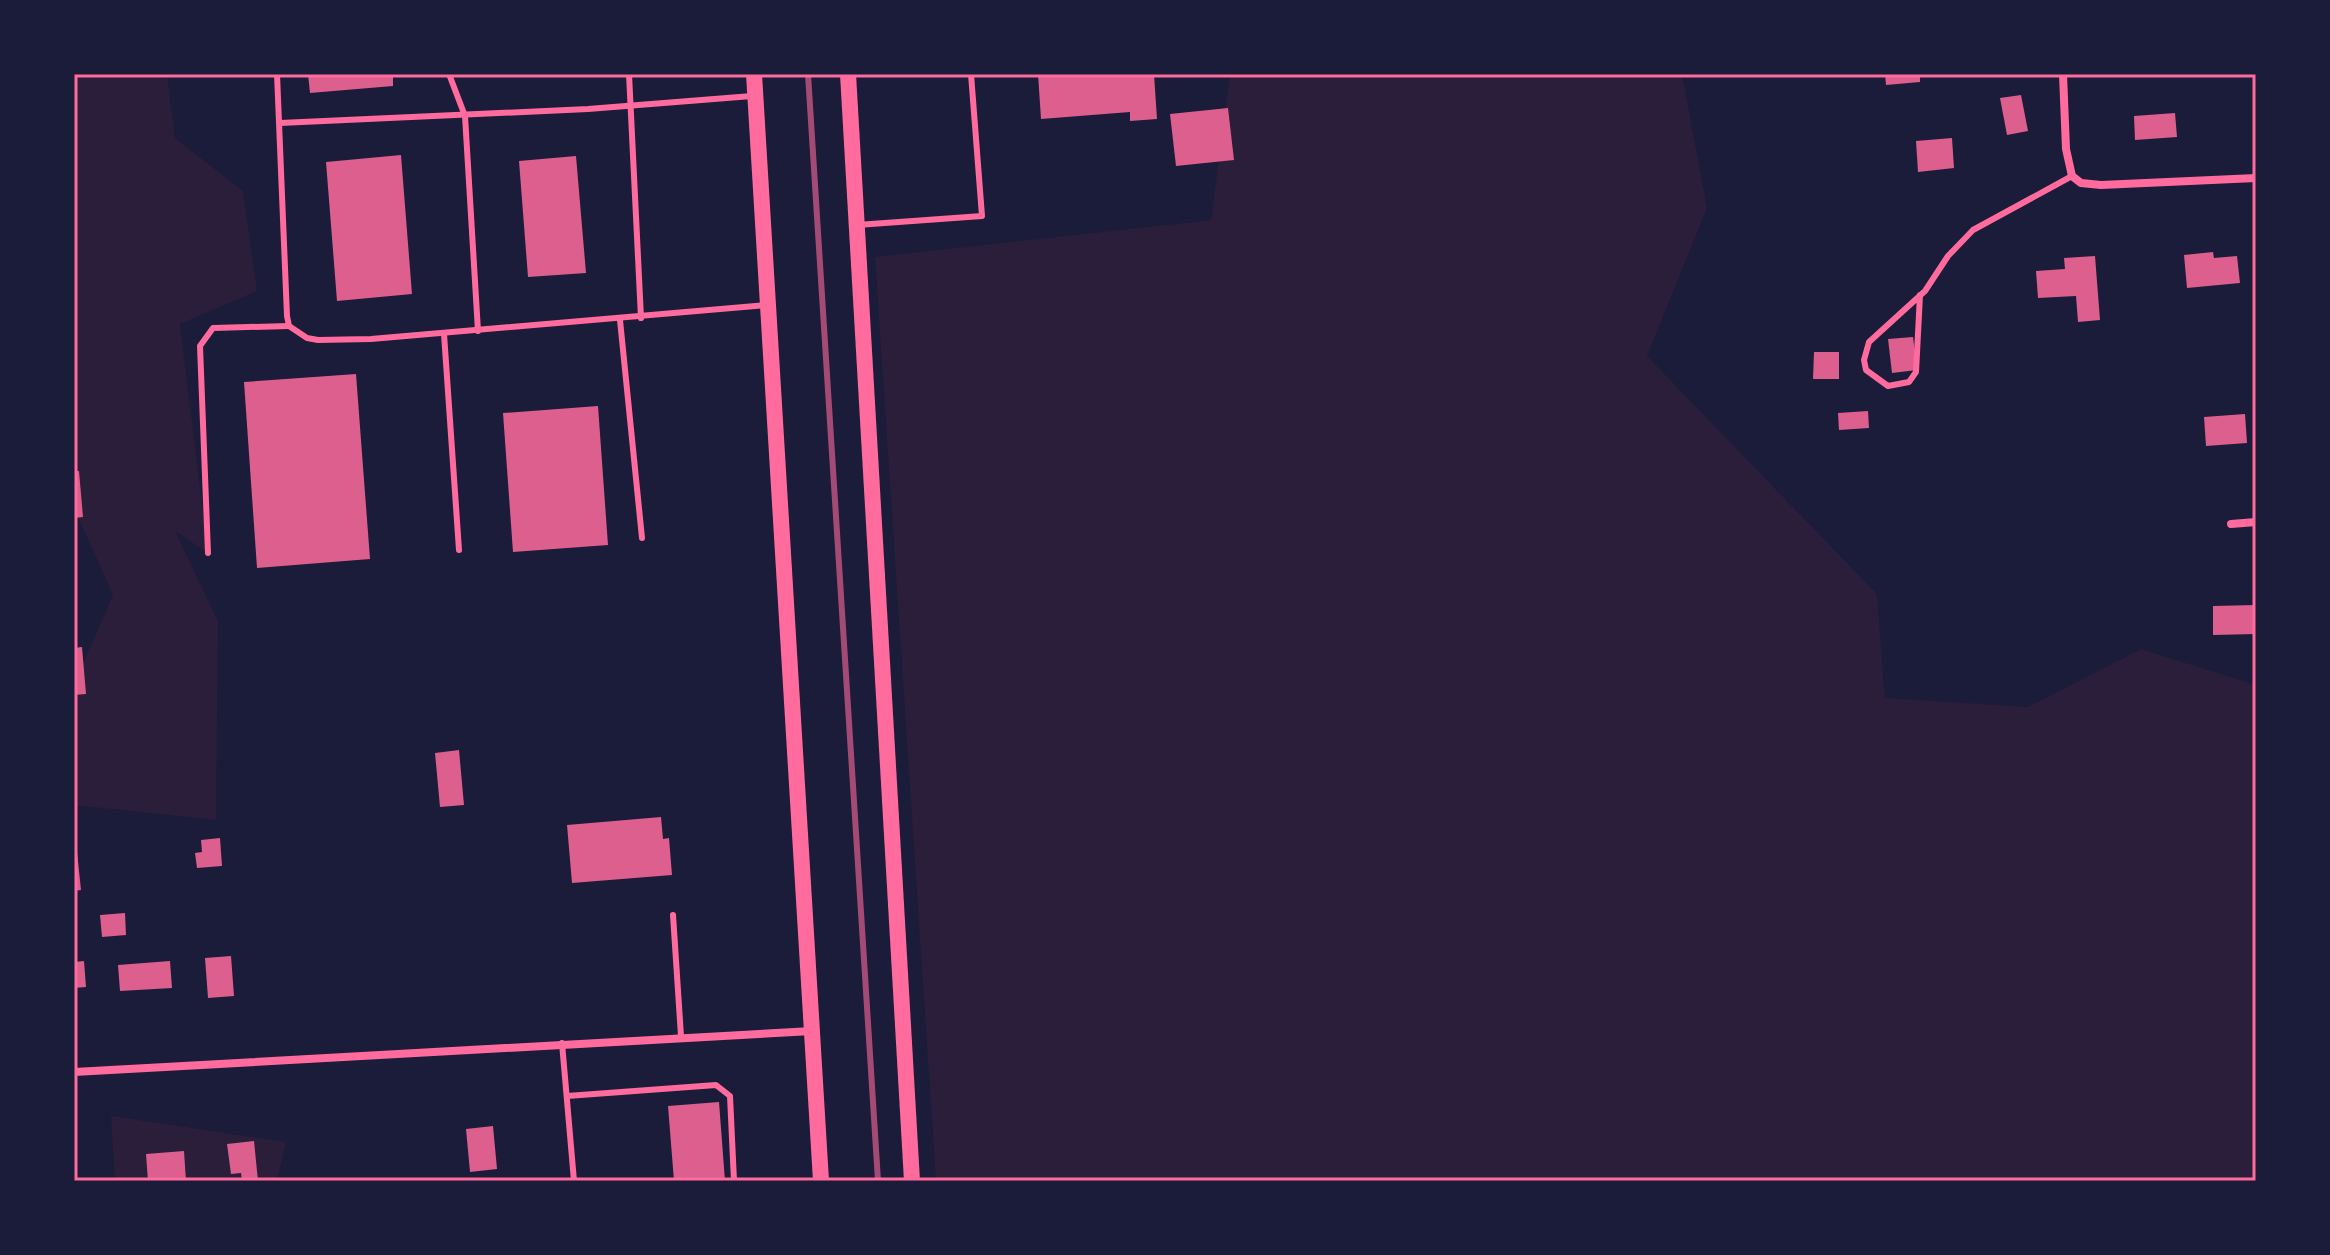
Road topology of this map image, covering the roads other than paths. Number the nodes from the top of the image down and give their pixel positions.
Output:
1 (277, 74) edge
2 (449, 74) edge
3 (629, 74) edge
4 (754, 74) edge
5 (848, 74) edge
6 (971, 74) edge
7 (2063, 74) edge
8 (755, 96) junction
9 (631, 106) junction
10 (465, 116) junction
11 (280, 123) junction
12 (2072, 176) junction
13 (2256, 178) edge
14 (857, 225) junction
15 (1920, 295) junction
16 (768, 305) junction
17 (641, 318) junction
18 (620, 320) junction
19 (289, 326) junction
20 (478, 331) junction
21 (444, 334) junction
22 (2256, 522) edge
23 (2231, 524) dead end
24 (642, 538) dead end
25 (459, 550) dead end
26 (208, 553) dead end
27 (673, 915) dead end
28 (812, 1031) junction
29 (681, 1036) junction
30 (562, 1043) junction
31 (74, 1072) edge
32 (567, 1096) junction
33 (574, 1181) edge
34 (734, 1181) edge
35 (821, 1181) edge
36 (912, 1181) edge

1 - 11 lane
2 - 10 lane
3 - 9 lane
4 - 8 main road
5 - 14 main road
6 - 14 lane
7 - 12 street
8 - 9 lane
8 - 16 main road
9 - 10 lane
9 - 17 lane
10 - 11 lane
10 - 20 lane
11 - 19 lane
12 - 13 street
12 - 15 lane
14 - 36 main road
15 - 15 lane
16 - 17 lane
16 - 28 main road
17 - 18 lane
18 - 20 lane
18 - 24 lane
19 - 21 lane
19 - 26 lane
20 - 21 lane
21 - 25 lane
22 - 23 street
27 - 29 lane
28 - 29 street
28 - 35 main road
29 - 30 street
30 - 31 street
30 - 32 lane
32 - 33 lane
32 - 34 lane

